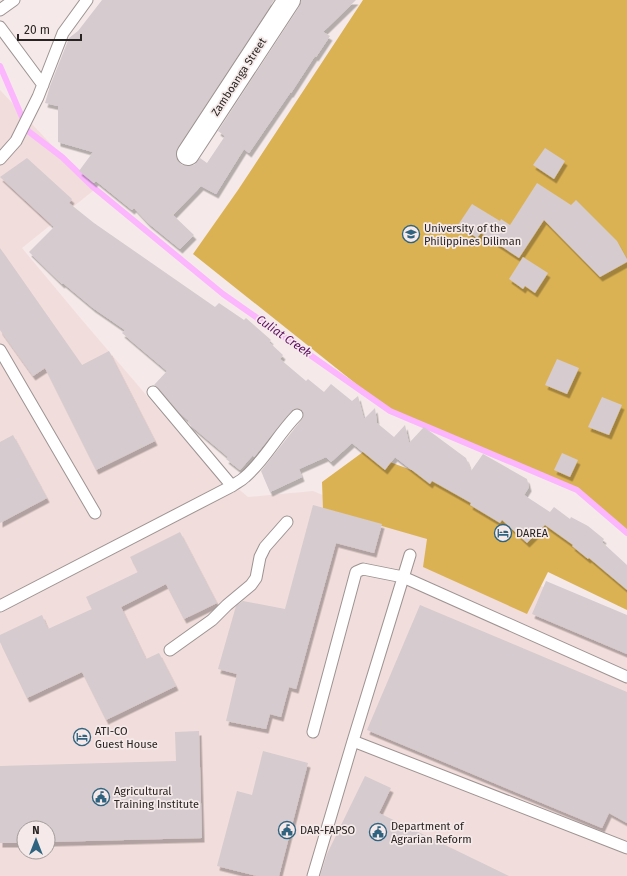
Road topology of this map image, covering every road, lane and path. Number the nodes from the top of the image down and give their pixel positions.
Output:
1 (14, 0) edge
2 (87, 0) edge
3 (289, 0) edge
4 (0, 10) edge
5 (0, 27) edge
6 (43, 86) junction
7 (188, 154) dead end
8 (0, 159) edge
9 (0, 350) edge
10 (153, 392) dead end
11 (296, 415) dead end
12 (232, 486) junction
13 (95, 513) dead end
14 (287, 522) dead end
15 (410, 555) dead end
16 (403, 577) junction
17 (0, 606) edge
18 (170, 650) dead end
19 (627, 677) edge
20 (313, 732) dead end
21 (353, 741) junction
22 (627, 848) edge
23 (313, 876) edge

1 - 4 lane
2 - 6 lane
3 - 7 street, Zamboanga Street
5 - 6 lane
6 - 8 lane
9 - 13 lane
10 - 12 lane
11 - 12 lane
12 - 17 lane
14 - 18 lane
15 - 16 lane
16 - 19 lane
16 - 20 lane
16 - 21 lane
21 - 22 lane
21 - 23 lane

